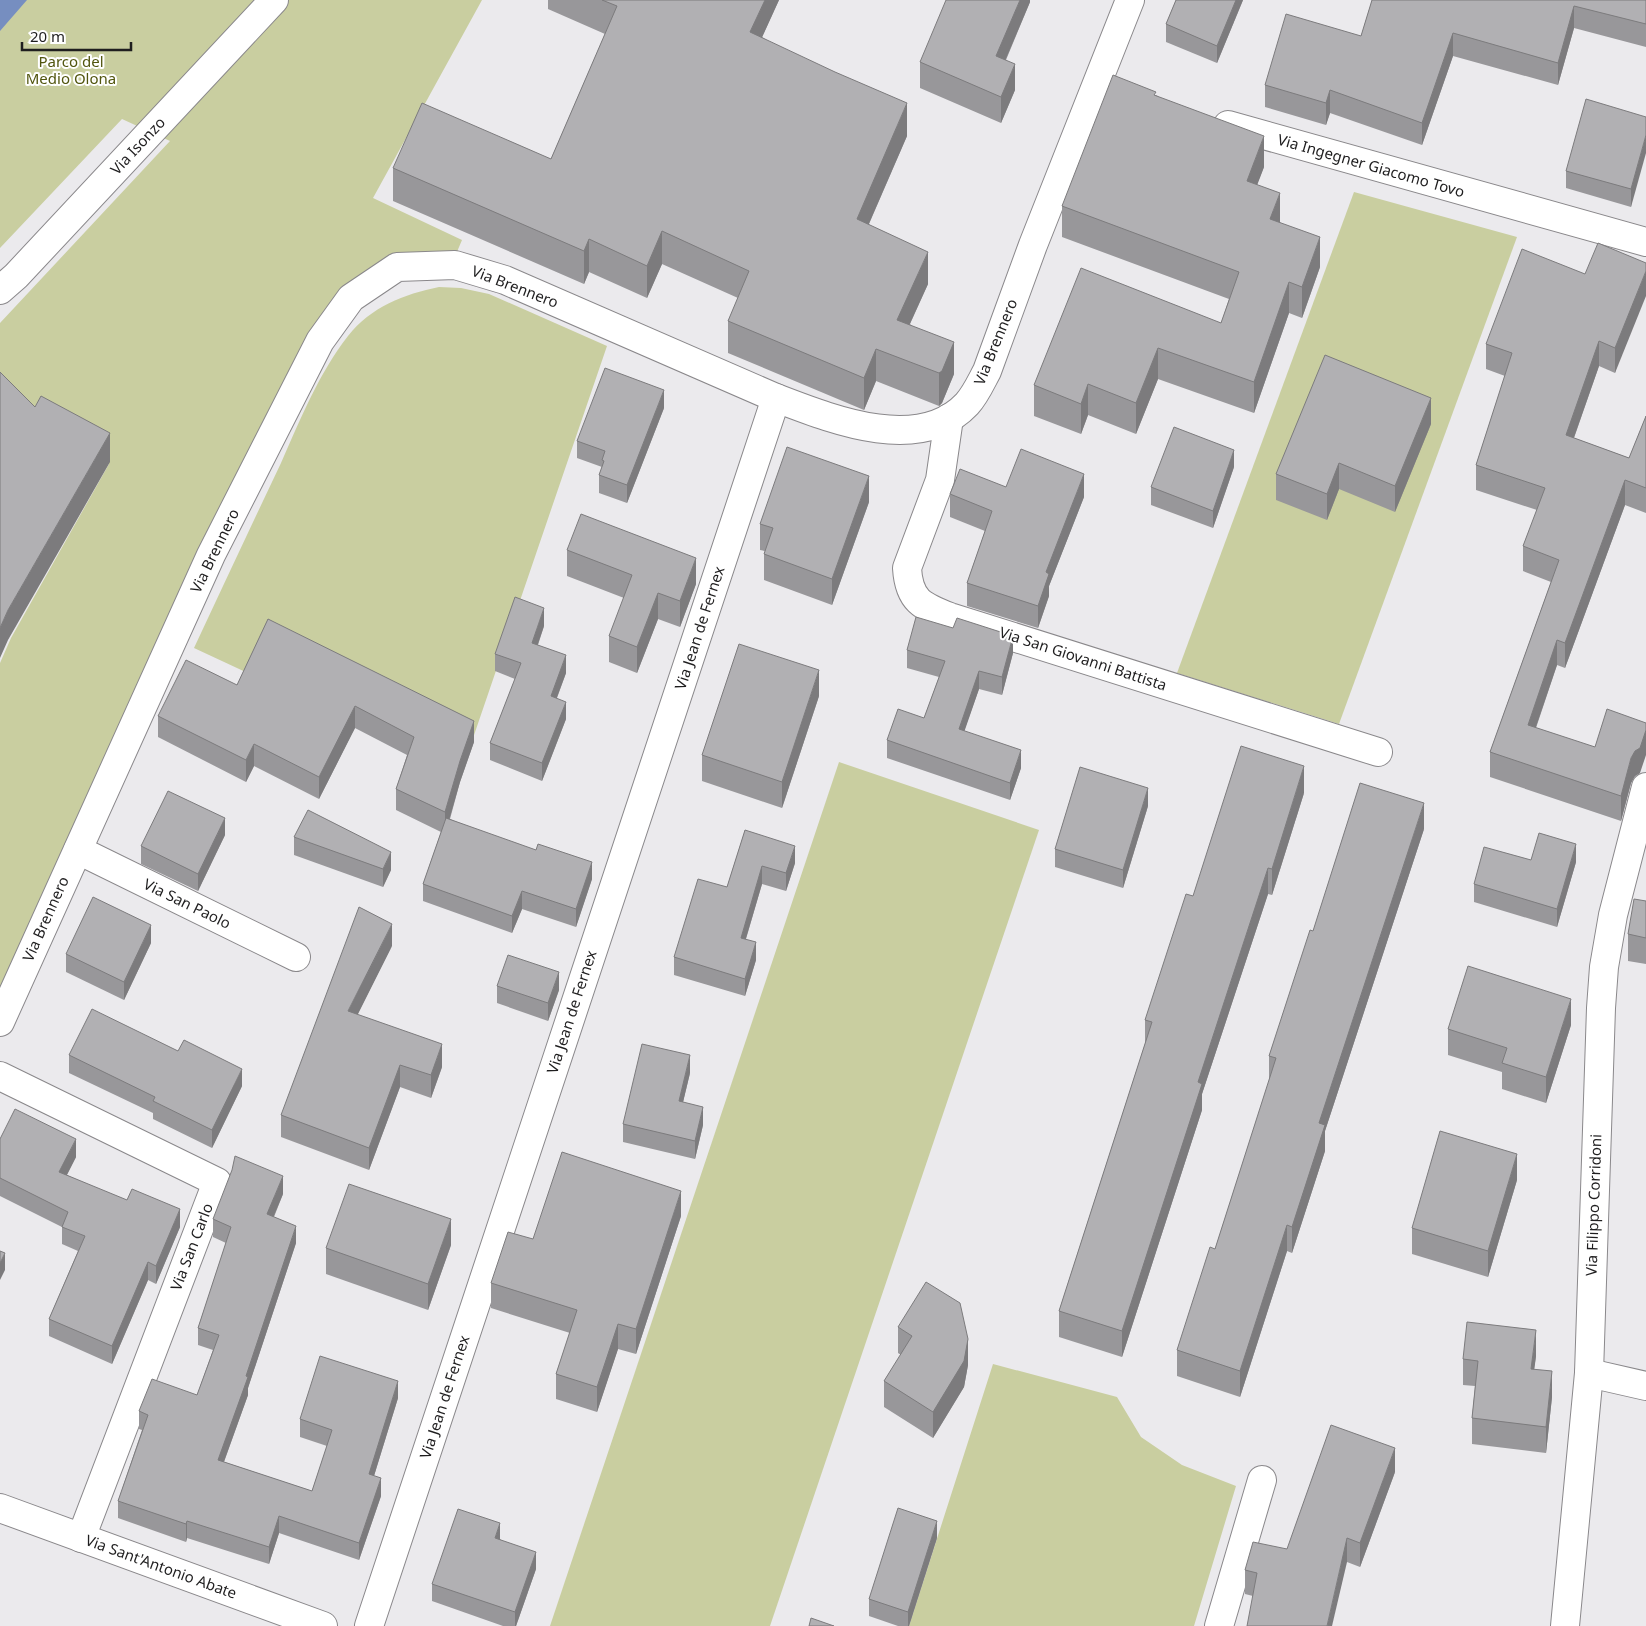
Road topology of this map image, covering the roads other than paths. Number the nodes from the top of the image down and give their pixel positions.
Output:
1 (274, 0) edge
2 (1130, 0) edge
3 (1206, 118) edge
4 (1646, 242) edge
5 (0, 290) edge
6 (776, 398) junction
7 (949, 418) junction
8 (1378, 752) dead end
9 (1646, 787) edge
10 (78, 850) junction
11 (296, 957) dead end
12 (0, 1022) edge
13 (0, 1076) edge
14 (1589, 1373) junction
15 (1646, 1386) edge
16 (1262, 1480) dead end
17 (0, 1508) edge
18 (81, 1538) junction
19 (323, 1626) edge
20 (369, 1626) edge
21 (1219, 1626) edge
22 (1565, 1626) edge

1 - 5 street, Via Isonzo
2 - 7 street, Via Brennero
3 - 4 street, Via Ingegner Giacomo Tovo
6 - 7 street, Via Brennero
6 - 10 street, Via Brennero
6 - 20 street, Via Jean de Fernex
7 - 8 street, Via San Giovanni Battista
9 - 14 street, Via Filippo Corridoni
10 - 11 street, Via San Paolo
10 - 12 street, Via Brennero
13 - 18 street, Via San Carlo
14 - 15 street
14 - 22 street, Via Filippo Corridoni
16 - 21 street
17 - 18 street, Via Sant'Antonio Abate
18 - 19 street, Via Sant'Antonio Abate

